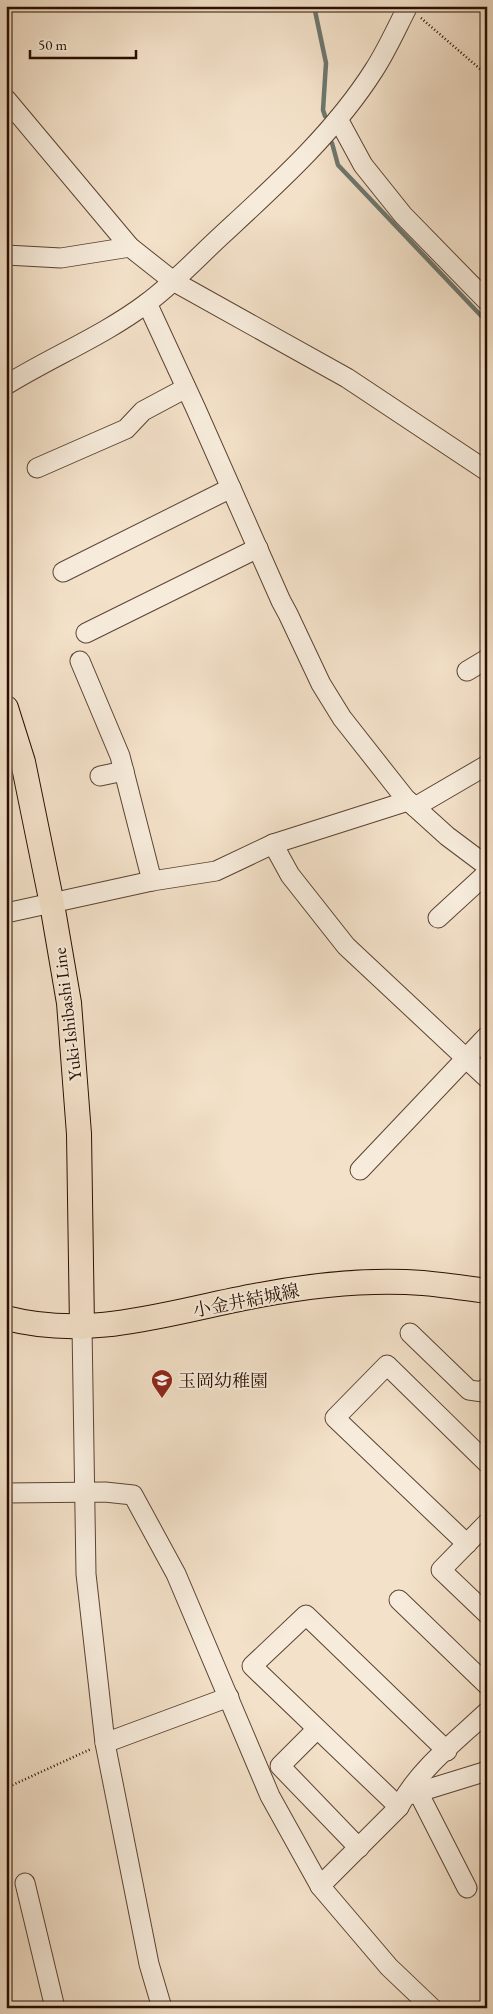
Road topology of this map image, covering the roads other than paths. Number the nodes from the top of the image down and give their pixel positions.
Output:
1 (414, 12) edge
2 (6, 99) edge
3 (338, 120) junction
4 (130, 247) junction
5 (6, 254) edge
6 (173, 282) junction
7 (487, 301) edge
8 (147, 303) junction
9 (6, 384) edge
10 (186, 388) junction
11 (37, 468) dead end
12 (487, 471) edge
13 (231, 488) junction
14 (258, 548) junction
15 (63, 572) dead end
16 (86, 633) dead end
17 (487, 659) edge
18 (80, 661) dead end
19 (468, 671) dead end
20 (6, 708) edge
21 (487, 765) edge
22 (124, 771) junction
23 (100, 776) dead end
24 (411, 804) junction
25 (272, 844) junction
26 (487, 866) edge
27 (487, 873) edge
28 (152, 881) junction
29 (52, 904) junction
30 (6, 913) edge
31 (438, 918) dead end
32 (487, 1036) edge
33 (465, 1058) junction
34 (487, 1078) edge
35 (360, 1170) dead end
36 (487, 1291) edge
37 (6, 1318) edge
38 (82, 1326) junction
39 (410, 1333) dead end
40 (487, 1387) edge
41 (484, 1454) edge
42 (85, 1492) junction
43 (6, 1493) edge
44 (485, 1528) edge
45 (467, 1544) junction
46 (399, 1600) dead end
47 (487, 1614) edge
48 (487, 1685) edge
49 (229, 1697) junction
50 (487, 1712) edge
51 (317, 1729) junction
52 (105, 1743) junction
53 (447, 1750) junction
54 (487, 1771) edge
55 (407, 1799) junction
56 (359, 1848) junction
57 (25, 1883) dead end
58 (320, 1886) junction
59 (467, 1888) dead end
60 (55, 2008) edge
61 (162, 2008) edge
62 (432, 2008) edge

1 - 3 street
2 - 4 street
3 - 6 street
3 - 7 street
4 - 5 street
4 - 6 street
6 - 8 street
6 - 12 street
8 - 9 street
8 - 10 street
10 - 11 street
10 - 13 street
13 - 14 street
13 - 15 street
14 - 16 street
14 - 24 street
17 - 19 street
18 - 22 street
20 - 29 main road, Yuki-Ishibashi Line
21 - 24 street
22 - 23 street
22 - 28 street
24 - 25 street
24 - 26 street
25 - 28 street
25 - 33 street
27 - 31 street
28 - 29 street
29 - 30 street
29 - 38 main road, Yuki-Ishibashi Line
32 - 33 street
33 - 34 street
33 - 35 street
36 - 38 main road, 小金井結城線
37 - 38 main road, 小金井結城線
38 - 42 street
39 - 40 street
41 - 45 street
42 - 43 street
42 - 49 street
42 - 52 street
44 - 45 street
45 - 47 street
46 - 48 street
49 - 52 street
49 - 58 street
50 - 53 street
51 - 53 street
51 - 55 street
51 - 56 street
52 - 61 street
53 - 55 street
54 - 55 street
55 - 56 street
55 - 59 street
56 - 58 street
57 - 60 street
58 - 62 street

